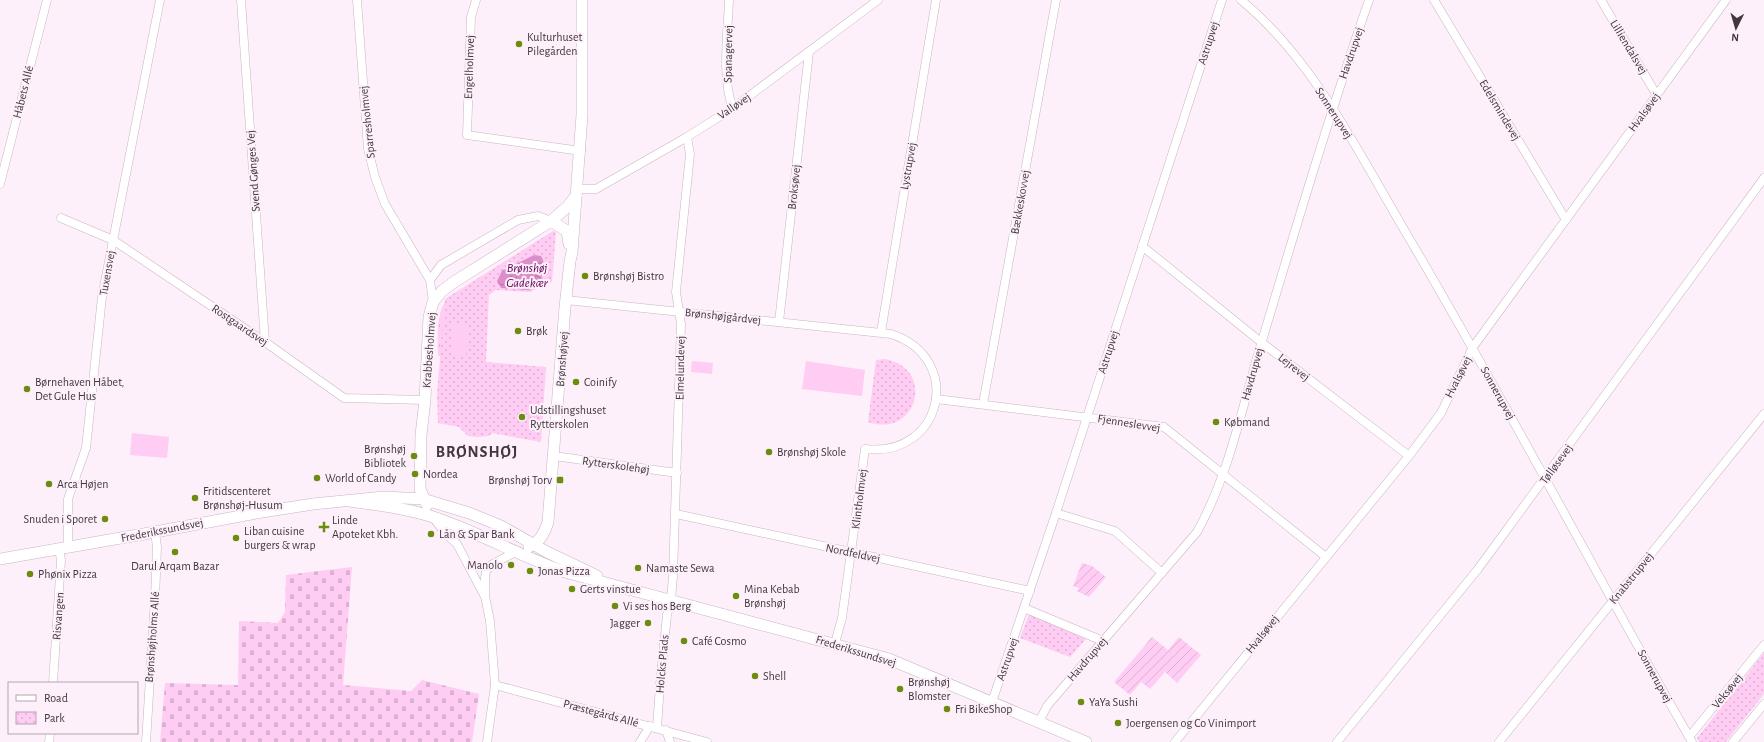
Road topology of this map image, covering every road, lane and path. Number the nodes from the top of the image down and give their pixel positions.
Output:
1 (46, 0) edge
2 (160, 0) edge
3 (241, 0) edge
4 (358, 0) edge
5 (476, 0) edge
6 (582, 0) edge
7 (729, 0) edge
8 (878, 0) edge
9 (936, 0) edge
10 (1056, 0) edge
11 (1222, 0) edge
12 (1241, 0) edge
13 (1369, 0) edge
14 (1434, 0) edge
15 (1601, 0) edge
16 (1726, 0) edge
17 (809, 52) junction
18 (1656, 94) junction
19 (733, 108) junction
20 (1332, 108) junction
21 (687, 137) junction
22 (581, 151) junction
23 (1764, 178) edge
24 (0, 184) edge
25 (576, 192) junction
26 (62, 218) dead end
27 (551, 220) junction
28 (1566, 220) junction
29 (112, 240) junction
30 (1142, 246) junction
31 (570, 261) junction
32 (430, 280) junction
33 (566, 300) junction
34 (433, 302) junction
35 (679, 311) junction
36 (779, 322) junction
37 (881, 332) junction
38 (265, 342) junction
39 (1261, 342) junction
40 (1473, 348) junction
41 (936, 399) junction
42 (425, 400) junction
43 (983, 404) junction
44 (1764, 414) edge
45 (1088, 417) junction
46 (865, 449) joint
47 (554, 456) junction
48 (1409, 456) junction
49 (677, 473) junction
50 (1224, 476) junction
51 (1546, 478) junction
52 (423, 499) junction
53 (349, 501) junction
54 (1056, 513) junction
55 (676, 514) junction
56 (432, 516) junction
57 (155, 532) junction
58 (534, 544) junction
59 (63, 548) junction
60 (517, 551) junction
61 (852, 553) junction
62 (1326, 557) junction
63 (0, 558) edge
64 (1162, 573) junction
65 (618, 585) junction
66 (1030, 591) junction
67 (484, 596) junction
68 (671, 600) junction
69 (1613, 601) junction
70 (1024, 608) junction
71 (1103, 641) junction
72 (835, 644) junction
73 (1764, 646) edge
74 (53, 682) edge
75 (495, 685) junction
76 (992, 702) junction
77 (1764, 704) edge
78 (1039, 722) junction
79 (654, 727) junction
80 (666, 730) junction
81 (1691, 739) edge
82 (146, 742) edge
83 (487, 742) edge
84 (640, 742) edge
85 (670, 742) edge
86 (707, 742) edge
87 (1086, 742) edge
88 (1175, 742) edge
89 (1337, 742) edge
90 (1498, 742) edge
91 (1733, 742) edge

1 - 24 street, Håbets Allé
2 - 29 street, Tuxensvej
3 - 38 street, Svend Gønges Vej
4 - 32 street, Sparresholmvej
5 - 22 street, Engelholmvej
6 - 22 main road, Brønshøjvej
7 - 19 street, Spanagervej
8 - 17 street, Valløvej
9 - 37 street, Lystrupvej
10 - 43 street, Bækkeskovvej
11 - 30 street, Astrupvej
12 - 20 street, Sonnerupvej
13 - 20 street, Havdrupvej
14 - 28 street, Edelsmindevej
15 - 18 street, Lilliendalsvej
16 - 18 street, Hvalsøvej
17 - 19 street, Valløvej
17 - 36 street, Broksøvej
18 - 28 street, Hvalsøvej
19 - 21 street, Valløvej
20 - 39 street, Havdrupvej
20 - 40 street, Sonnerupvej
21 - 25 street, Valløvej
21 - 35 street, Elmelundevej
22 - 25 main road, Brønshøjvej
23 - 51 street, Tølløsevej
25 - 27 main road, Krabbesholmvej
25 - 31 main road, Brønshøjvej
26 - 29 street, Rostgaardsvej
27 - 31 main road
27 - 32 street
27 - 34 main road, Krabbesholmvej
28 - 40 street, Hvalsøvej
29 - 38 street, Rostgaardsvej
29 - 59 street, Tuxensvej
30 - 39 street, Lejrevej
30 - 45 street, Astrupvej
31 - 33 main road, Brønshøjvej
32 - 34 street, Sparresholmvej
33 - 35 street, Brønshøjgårdvej
33 - 47 main road, Brønshøjvej
34 - 42 main road, Krabbesholmvej
35 - 36 street, Brønshøjgårdvej
35 - 49 street, Elmelundevej
36 - 37 street, Brønshøjgårdvej
37 - 41 street, Brønshøjgårdvej
38 - 42 street, Rostgaardsvej
39 - 48 street, Lejrevej
39 - 50 street, Havdrupvej
40 - 48 street, Hvalsøvej
40 - 51 street, Sonnerupvej
41 - 43 street, Fjenneslevvej
41 - 46 street, Brønshøjgårdvej
42 - 52 main road, Krabbesholmvej
43 - 45 street, Fjenneslevvej
44 - 69 street, Knabstrupvej
45 - 50 street, Fjenneslevvej
45 - 54 street, Astrupvej
46 - 61 street, Klintholmvej
47 - 49 street, Rytterskolehøj
47 - 58 main road, Brønshøjvej
48 - 62 street, Hvalsøvej
49 - 55 street, Elmelundevej
50 - 62 street, Fjenneslevvej
50 - 64 street, Havdrupvej
51 - 69 street, Sonnerupvej
51 - 89 street, Tølløsevej
52 - 53 main road, Frederikssundsvej
52 - 56 main road, Krabbesholmvej
52 - 58 main road, Frederikssundsvej
53 - 56 main road, Frederikssundsvej
53 - 57 main road, Frederikssundsvej
54 - 64 street
54 - 66 street, Astrupvej
55 - 61 street, Nordfeldvej
55 - 68 street, Elmelundevej
56 - 60 main road, Frederikssundsvej
56 - 67 street
57 - 59 main road, Frederikssundsvej
57 - 82 street, Brønshøjholms Allé
58 - 60 main road
58 - 65 main road, Frederikssundsvej
59 - 63 main road, Frederikssundsvej
59 - 74 street, Risvangen
60 - 65 main road, Frederikssundsvej
60 - 67 street
61 - 66 street, Nordfeldvej
61 - 72 street, Klintholmvej
62 - 88 street, Hvalsøvej
64 - 71 street, Havdrupvej
65 - 68 main road, Frederikssundsvej
66 - 70 street, Astrupvej
67 - 75 street
68 - 72 main road, Frederikssundsvej
68 - 79 street, Holcks Plads
69 - 81 street, Sonnerupvej
69 - 90 street, Knabstrupvej
70 - 71 street
70 - 76 street, Astrupvej
71 - 78 street, Havdrupvej
72 - 76 main road, Frederikssundsvej
73 - 81 street, Veksøvej
75 - 79 street, Præstegårds Allé
75 - 83 street
76 - 78 main road, Frederikssundsvej
77 - 91 street
78 - 87 main road, Frederikssundsvej
79 - 80 street, Præstegårds Allé
79 - 84 street, Holcks Plads
80 - 85 street
80 - 86 street, Præstegårds Allé

